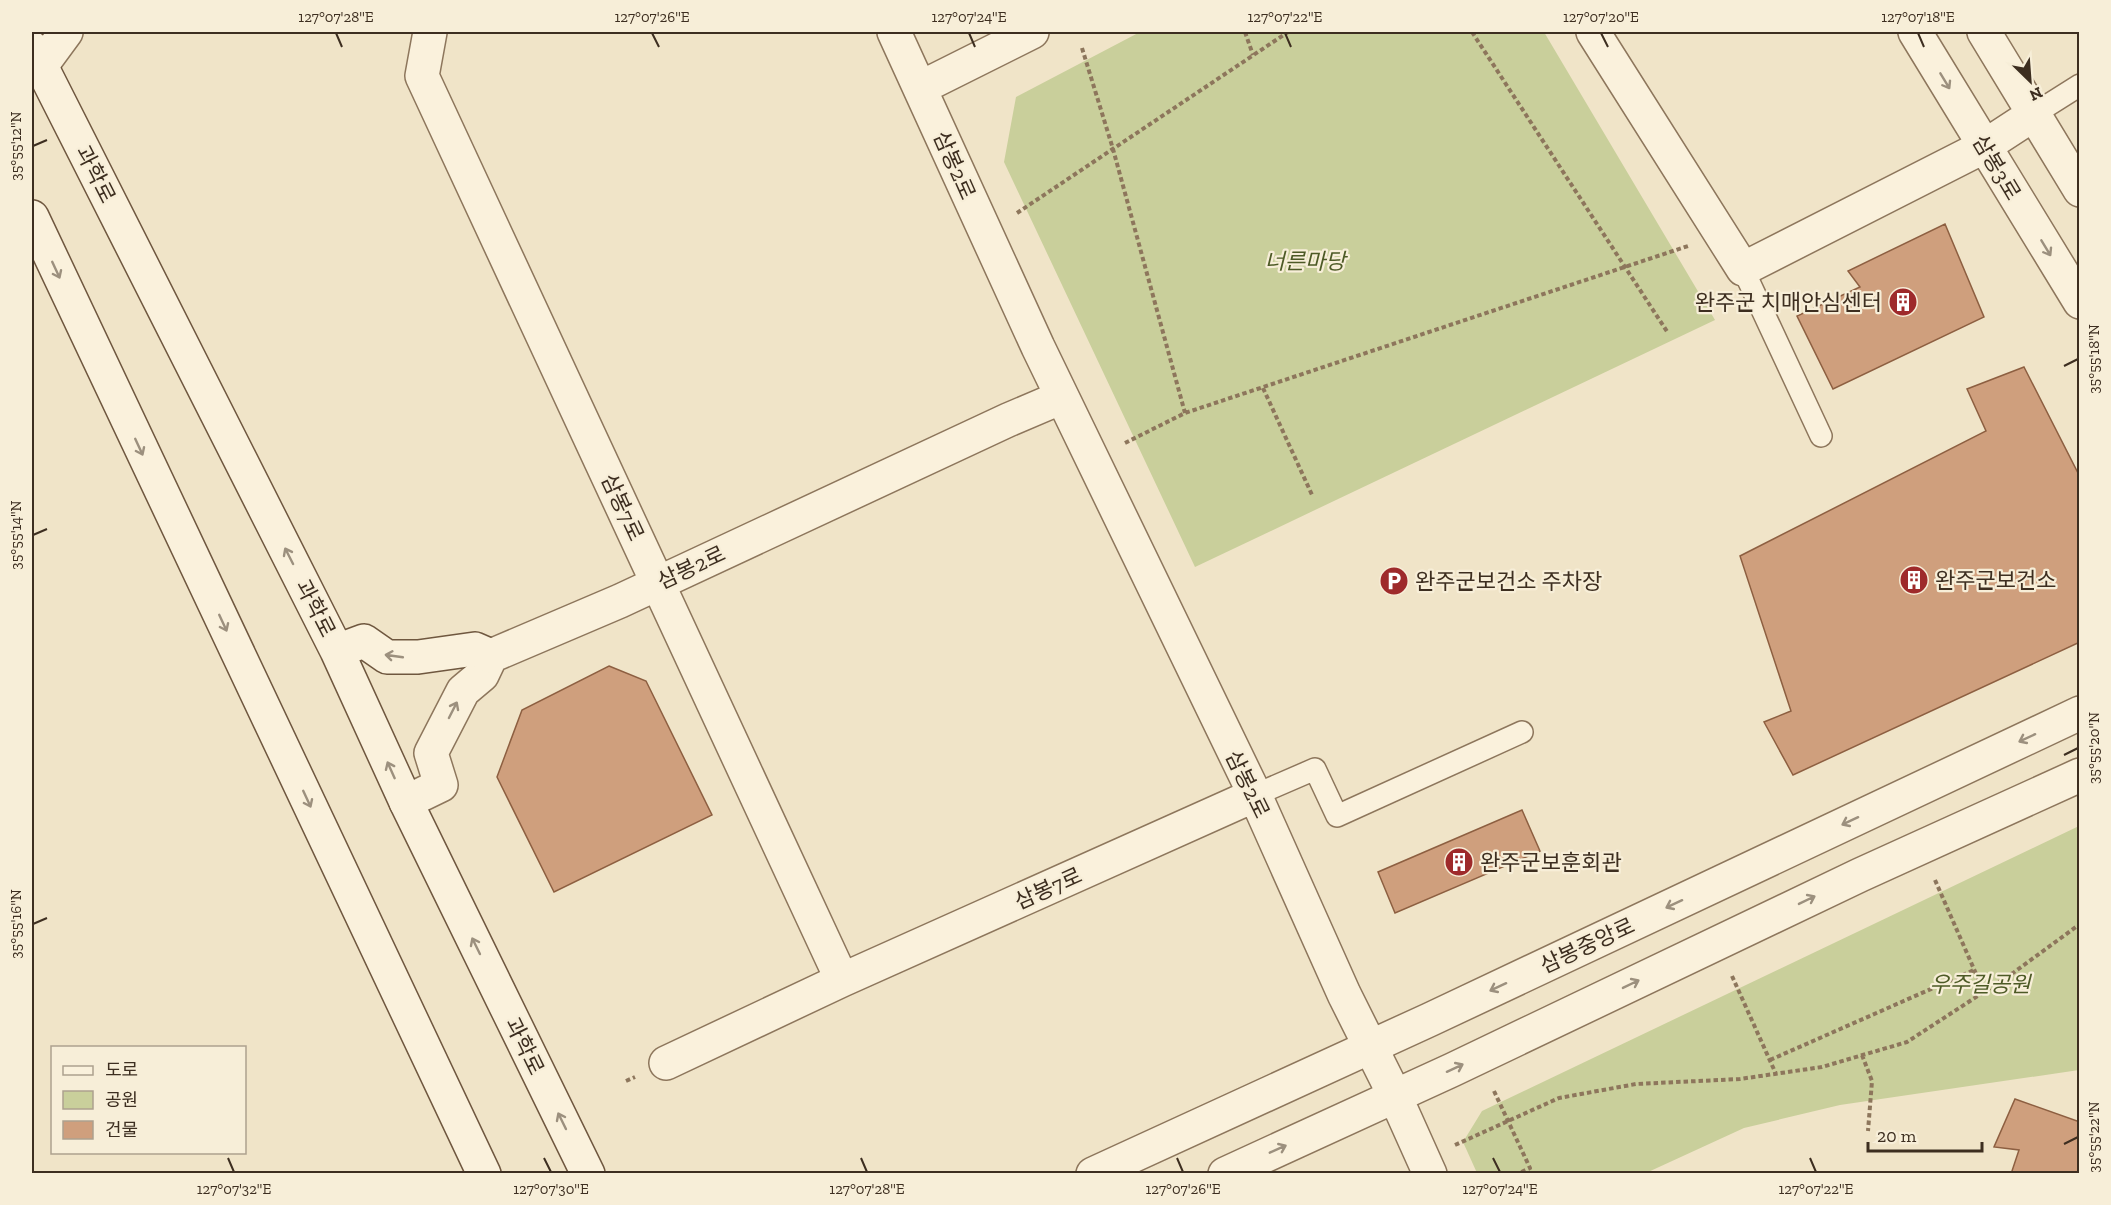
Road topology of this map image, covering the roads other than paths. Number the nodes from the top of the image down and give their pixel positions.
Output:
1 (66, 32) edge
2 (430, 32) edge
3 (894, 32) edge
4 (1032, 32) edge
5 (1593, 32) edge
6 (1915, 32) edge
7 (1984, 32) edge
8 (36, 57) edge
9 (2079, 85) edge
10 (920, 88) junction
11 (2034, 114) junction
12 (1985, 146) junction
13 (2079, 190) edge
14 (32, 217) edge
15 (1743, 268) junction
16 (2079, 302) edge
17 (1062, 397) junction
18 (1821, 436) dead end
19 (658, 583) junction
20 (338, 651) junction
21 (491, 656) junction
22 (2079, 713) edge
23 (1522, 732) dead end
24 (2079, 775) edge
25 (1255, 795) junction
26 (406, 802) junction
27 (842, 980) junction
28 (1371, 1047) junction
29 (666, 1063) dead end
30 (1395, 1096) junction
31 (484, 1173) edge
32 (588, 1173) edge
33 (1093, 1173) edge
34 (1225, 1173) edge
35 (1430, 1173) edge

1 - 8 street
2 - 19 street, 삼봉7로
3 - 10 street, 삼봉2로
4 - 10 street
5 - 15 street
6 -> 12 street, 삼봉3로
7 - 11 street
20 -> 8 street, 과학로
9 - 11 lane
10 - 17 street, 삼봉2로
11 - 12 street
11 - 13 street
12 - 15 street
12 -> 16 street, 삼봉3로
14 -> 31 street
15 - 18 lane
17 - 19 street, 삼봉2로
17 - 25 street, 삼봉2로
19 - 21 street, 삼봉2로
19 - 27 street, 삼봉7로
21 -> 20 street
26 -> 20 street, 과학로
26 -> 21 street
22 -> 28 street, 삼봉중앙로
23 - 25 lane
30 -> 24 street
25 - 27 street, 삼봉7로
25 - 28 street, 삼봉2로
32 -> 26 street, 과학로
27 - 29 street, 삼봉7로
28 - 30 street, 삼봉2로
28 - 33 street, 삼봉중앙로
34 -> 30 street
30 - 35 street, 삼봉2로

